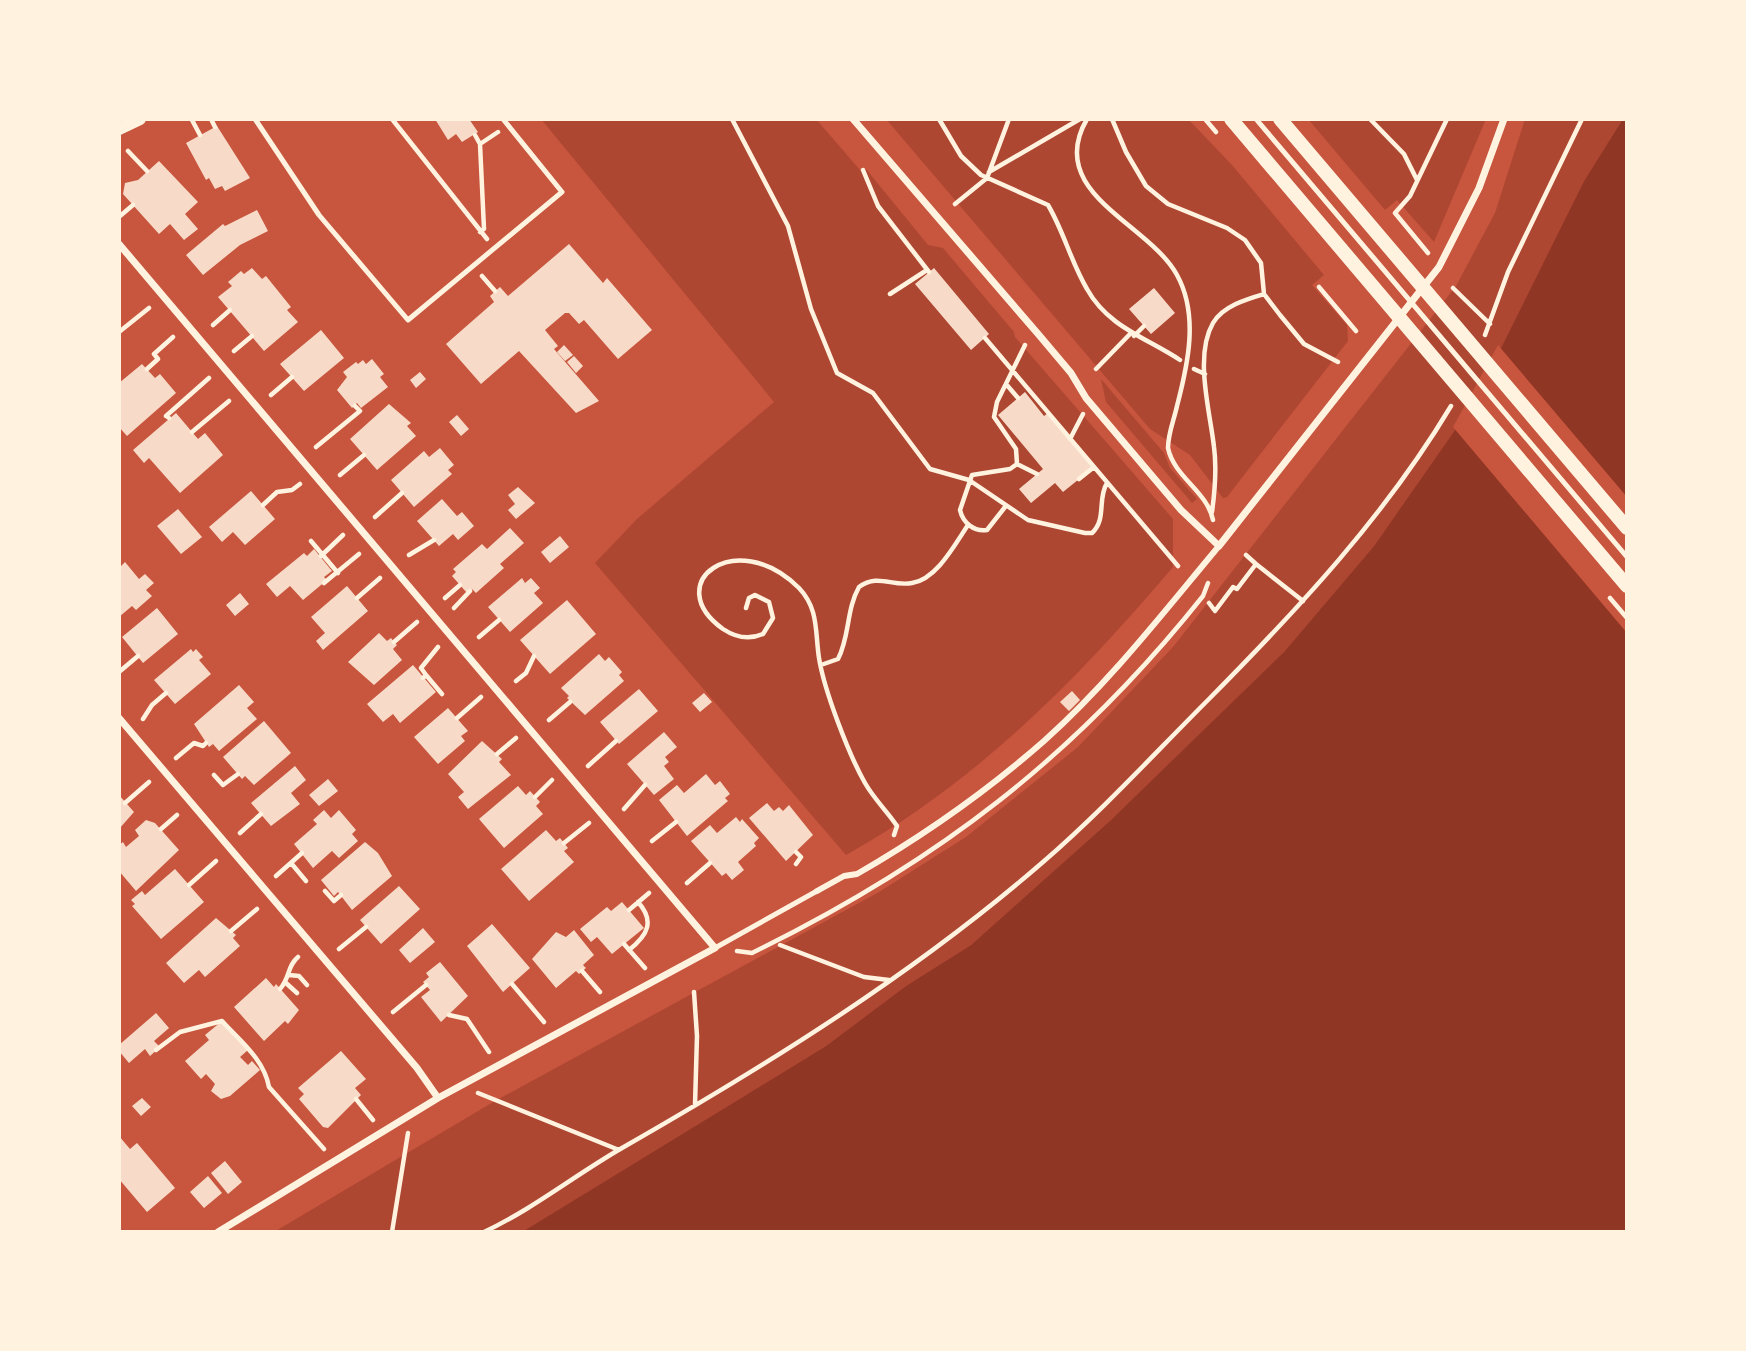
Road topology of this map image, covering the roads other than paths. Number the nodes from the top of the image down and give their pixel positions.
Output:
1 (140, 119) edge
2 (256, 119) edge
3 (503, 119) edge
4 (853, 119) edge
5 (1231, 119) edge
6 (1256, 119) edge
7 (1280, 119) edge
8 (1504, 119) edge
9 (119, 129) edge
10 (119, 244) edge
11 (1627, 528) edge
12 (1219, 546) junction
13 (1627, 557) edge
14 (1627, 586) edge
15 (119, 718) edge
16 (817, 891) joint
17 (715, 948) junction
18 (438, 1098) junction
19 (218, 1232) edge

1 - 9 street
2 - 3 lane
4 - 12 street
5 - 14 main road
6 - 13 lane
7 - 11 main road
8 - 12 street
10 - 17 street
12 - 16 street
15 - 18 street
16 - 17 lane
17 - 18 street
18 - 19 street

